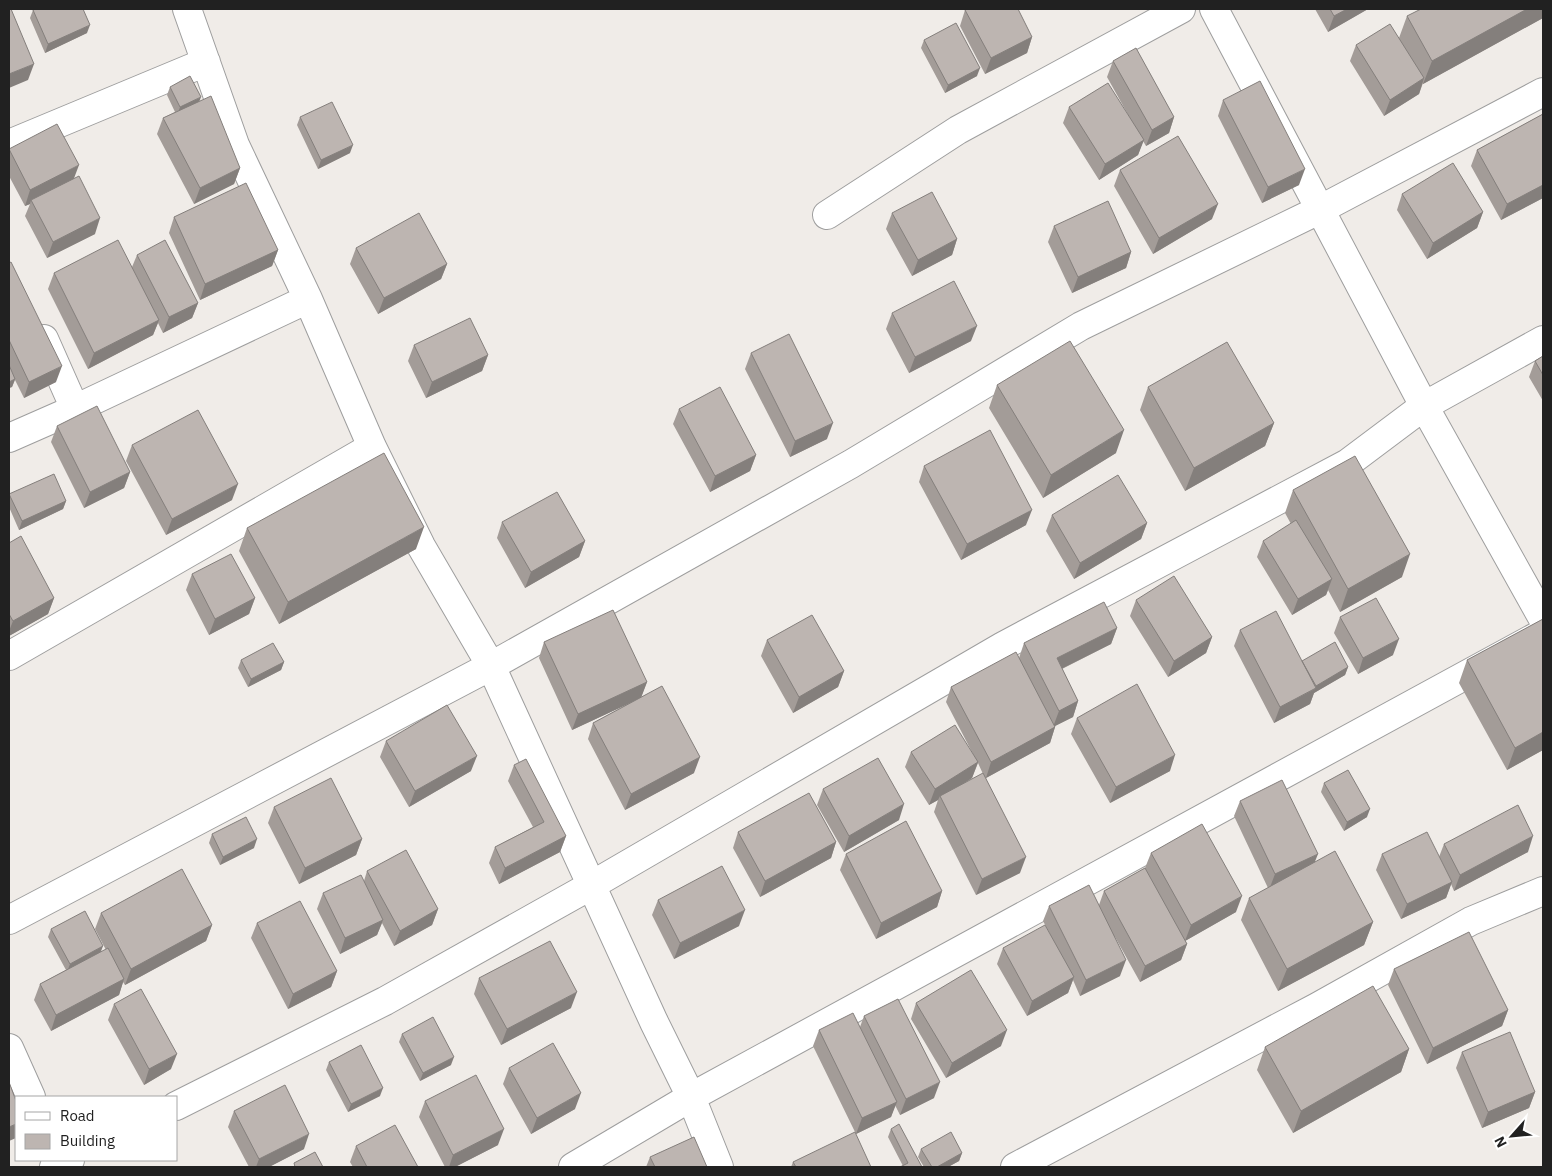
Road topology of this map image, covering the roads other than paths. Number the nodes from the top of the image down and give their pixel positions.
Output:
1 (187, 9) edge
2 (1181, 9) edge
3 (1214, 9) edge
4 (206, 62) junction
5 (1543, 92) edge
6 (9, 144) edge
7 (1319, 210) junction
8 (827, 215) dead end
9 (308, 299) junction
10 (34, 318) edge
11 (1543, 340) edge
12 (1424, 406) junction
13 (75, 408) junction
14 (9, 438) edge
15 (372, 447) junction
16 (1543, 619) edge
17 (1543, 633) edge
18 (9, 656) edge
19 (491, 666) junction
20 (592, 885) junction
21 (1543, 891) edge
22 (9, 920) edge
23 (9, 1048) edge
24 (31, 1096) edge
25 (691, 1097) junction
26 (178, 1105) edge
27 (573, 1167) edge
28 (719, 1167) edge
29 (1016, 1167) edge

1 - 4 street
2 - 8 street
3 - 7 street
4 - 6 street
4 - 9 street
5 - 7 street
7 - 12 street
7 - 19 street
9 - 13 street
9 - 15 street
10 - 13 street
11 - 12 street
12 - 16 street
12 - 20 street
13 - 14 street
15 - 18 street
15 - 19 street
17 - 25 street
19 - 20 street
19 - 22 street
20 - 25 street
20 - 26 street
21 - 29 street
23 - 24 street
25 - 27 street
25 - 28 street

